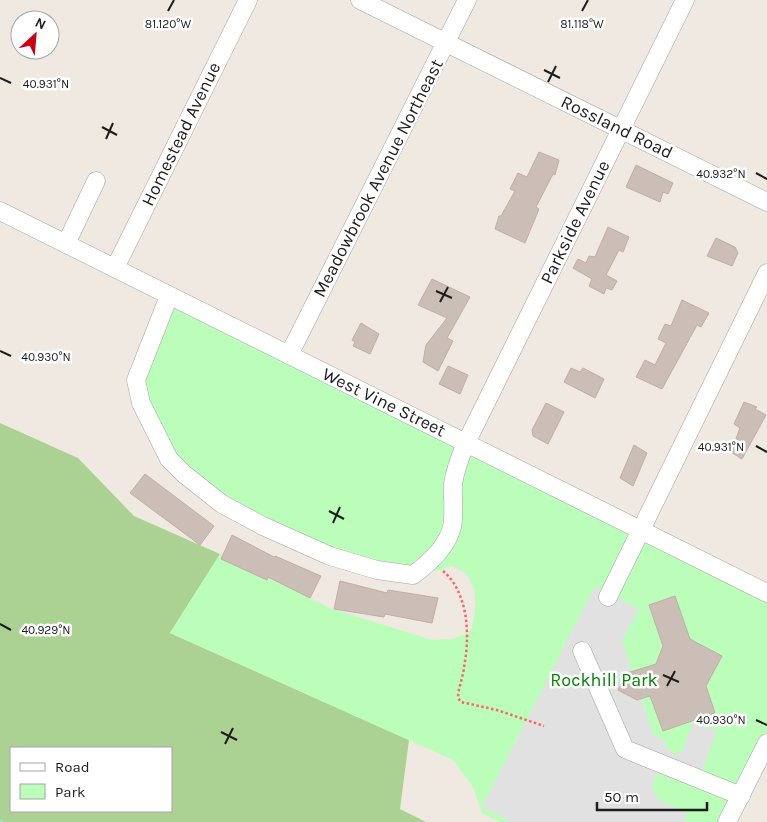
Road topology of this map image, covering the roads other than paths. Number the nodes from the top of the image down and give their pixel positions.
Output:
1 (248, 0) edge
2 (360, 0) edge
3 (467, 0) edge
4 (685, 0) edge
5 (446, 42) junction
6 (621, 129) junction
7 (96, 181) dead end
8 (767, 202) edge
9 (0, 211) edge
10 (66, 244) junction
11 (115, 268) junction
12 (767, 273) edge
13 (169, 296) junction
14 (290, 355) junction
15 (466, 443) junction
16 (640, 530) junction
17 (767, 593) edge
18 (608, 597) dead end
19 (582, 651) dead end
20 (767, 743) edge
21 (741, 796) junction
22 (727, 822) edge

1 - 11 street, Homestead Avenue
2 - 5 street, Rossland Road
3 - 5 street, Meadowbrook Avenue Northeast
4 - 6 street, Parkside Avenue
5 - 6 street, Rossland Road
5 - 14 street, Meadowbrook Avenue Northeast
6 - 8 street, Rossland Road
6 - 15 street, Parkside Avenue
7 - 10 street
9 - 10 street, West Vine Street
10 - 11 street, West Vine Street
11 - 13 street, West Vine Street
12 - 16 street
13 - 14 street, West Vine Street
13 - 15 street, Parkside Avenue
14 - 15 street, West Vine Street
15 - 16 street, West Vine Street
16 - 17 street, West Vine Street
16 - 18 street
19 - 21 street
20 - 21 street
21 - 22 street

